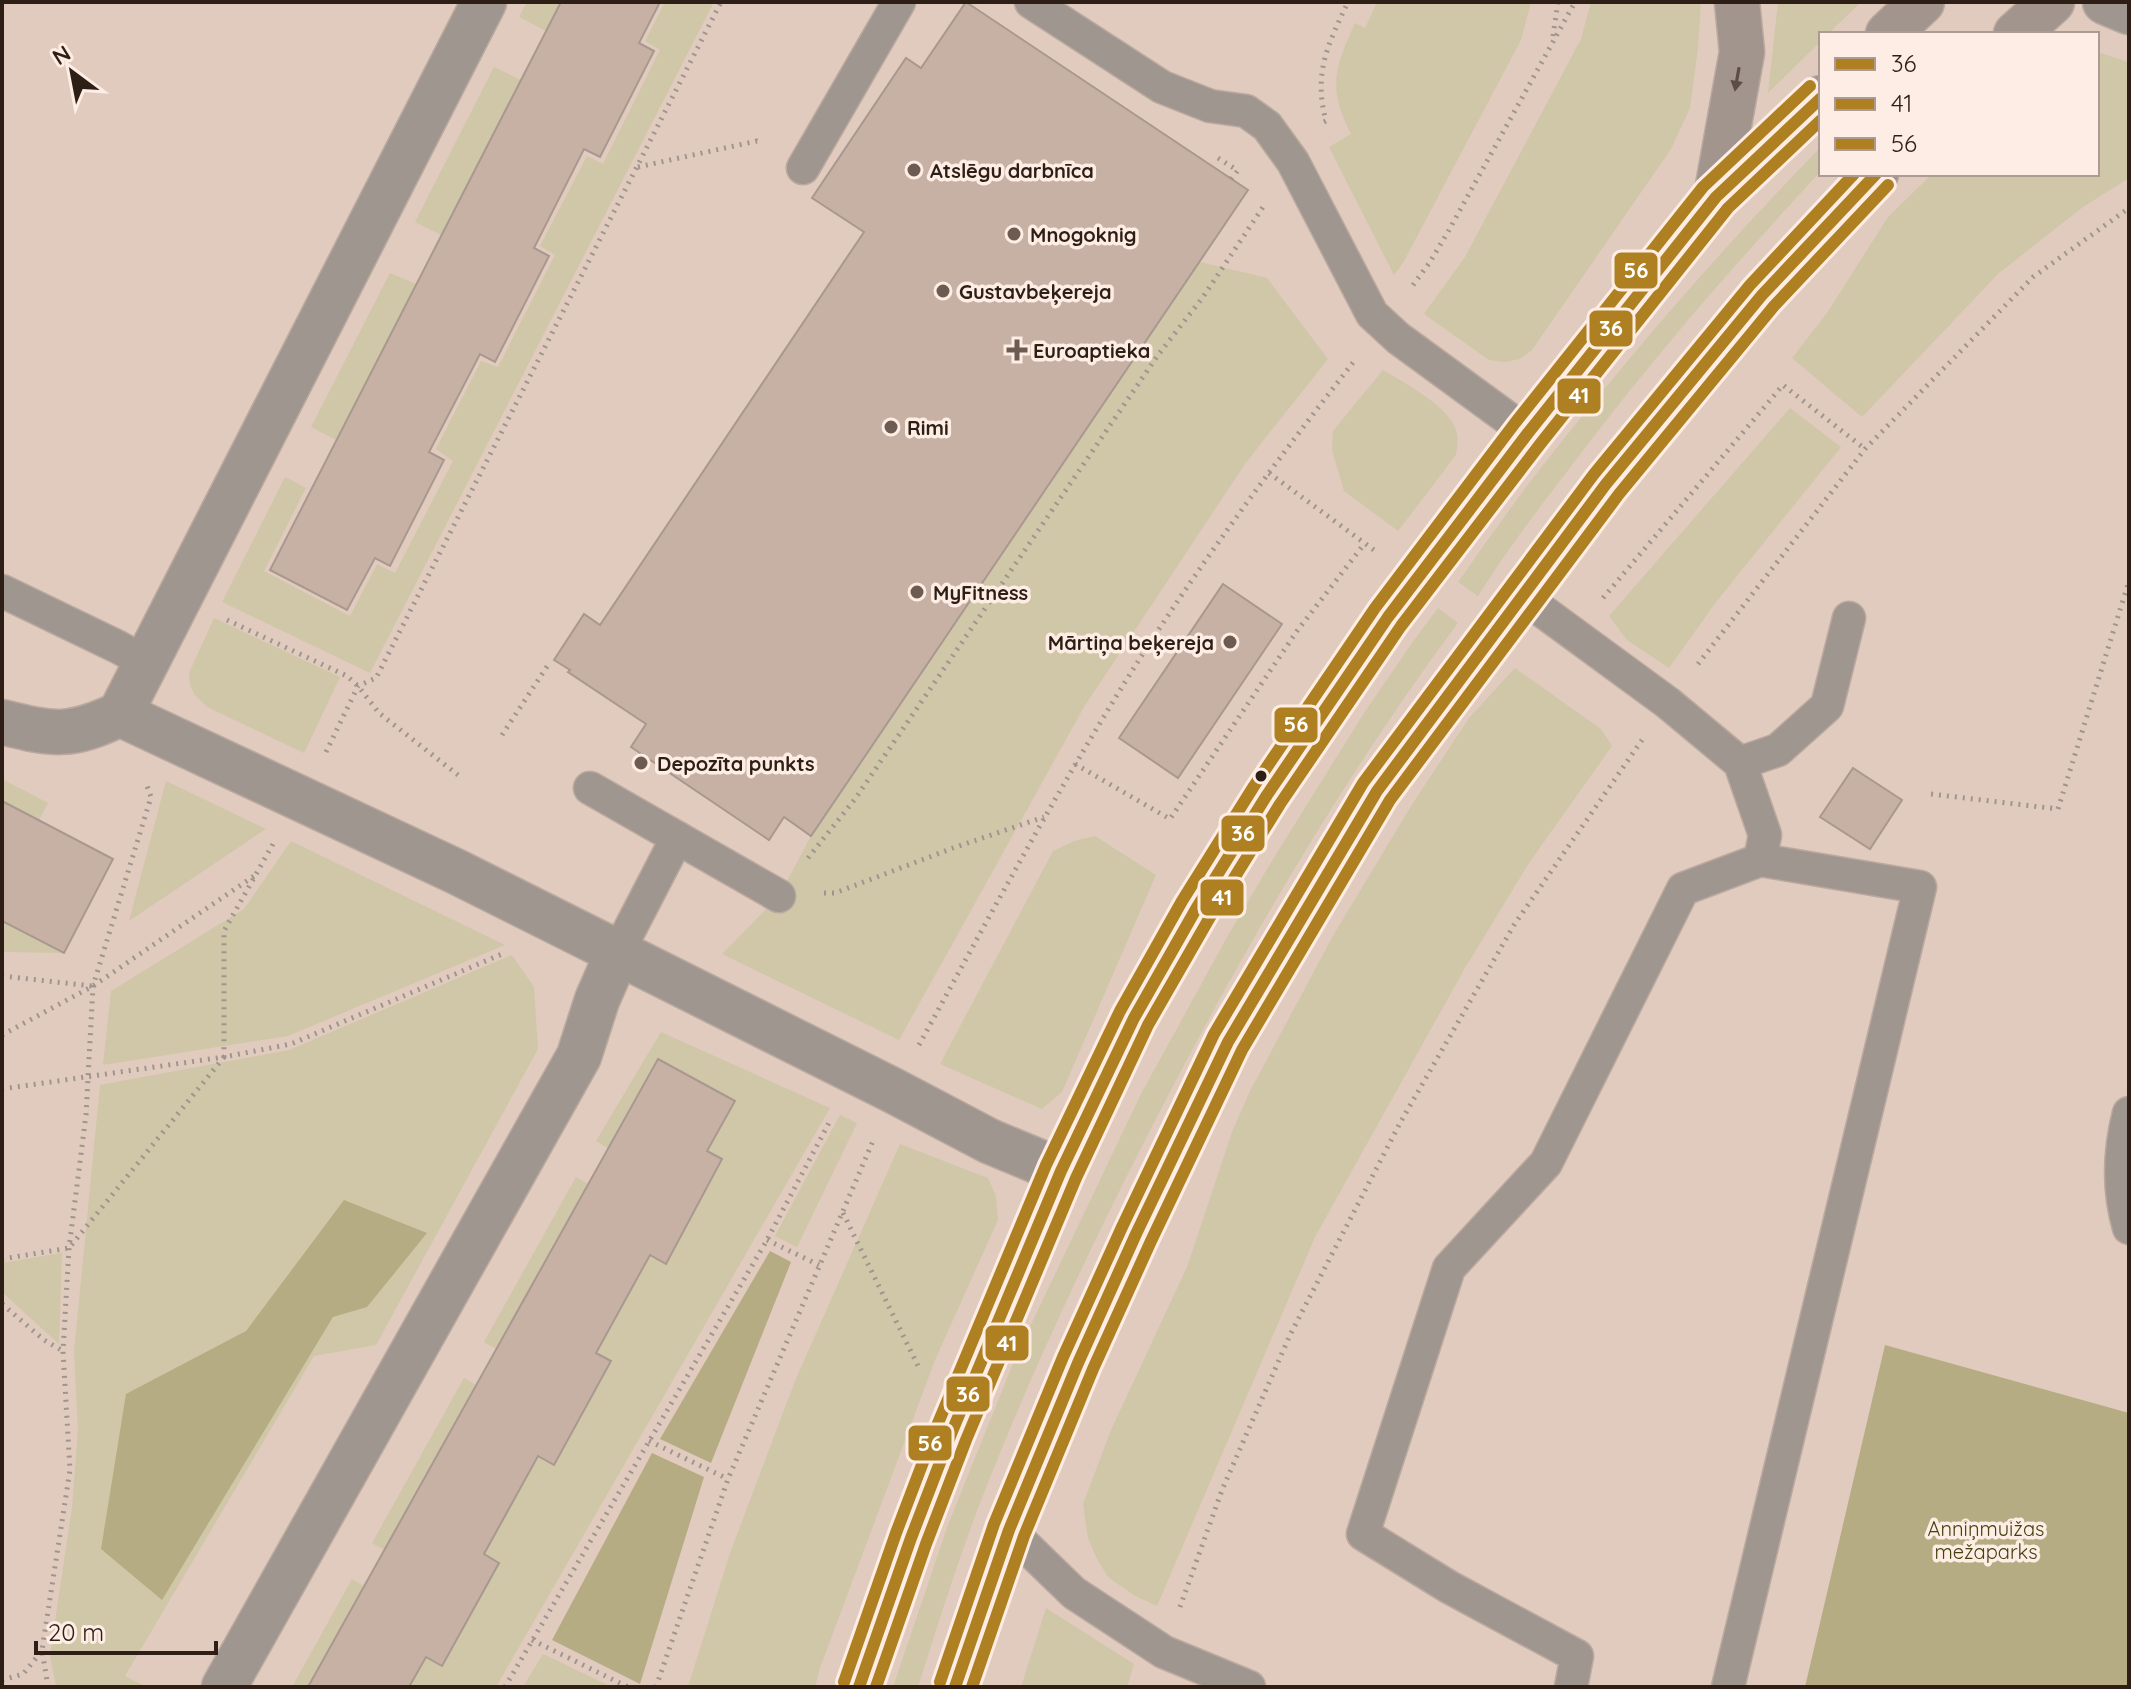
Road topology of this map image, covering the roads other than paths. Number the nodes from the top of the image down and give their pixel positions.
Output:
1 (484, 2) edge
2 (899, 2) edge
3 (1031, 2) edge
4 (1737, 2) edge
5 (1922, 2) edge
6 (2052, 2) edge
7 (2105, 2) edge
8 (2129, 12) edge
9 (1890, 32) edge
10 (2018, 32) edge
11 (1819, 100) edge
12 (803, 168) road end
13 (1874, 176) edge
14 (1716, 197) junction
15 (1528, 433) junction
16 (2, 591) edge
17 (1522, 596) junction
18 (1849, 618) dead end
19 (147, 663) junction
20 (120, 714) junction
21 (2, 722) edge
22 (1740, 763) junction
23 (590, 788) dead end
24 (677, 838) junction
25 (1760, 860) junction
26 (779, 896) road end
27 (618, 952) junction
28 (2129, 1113) edge
29 (1061, 1171) junction
30 (2129, 1228) edge
31 (1009, 1530) junction
32 (224, 1687) edge
33 (859, 1687) edge
34 (955, 1687) edge
35 (1249, 1687) edge
36 (1571, 1687) edge
37 (1728, 1687) edge

1 - 19 street
2 - 12 lane
3 - 15 lane
4 -> 14 street
5 - 9 street
6 - 10 street
7 - 8 street
11 - 14 street
13 - 17 street
14 - 15 street
15 - 29 street
16 - 19 lane
17 - 22 lane
17 - 31 street
18 - 22 lane
19 - 20 street
20 - 21 street
20 - 27 street
22 - 25 lane
23 - 24 lane
24 - 26 lane
24 - 27 lane
25 - 36 lane
25 - 37 lane
27 - 29 street
27 - 32 street
28 - 30 lane
29 - 33 street
31 - 34 street
31 - 35 lane

